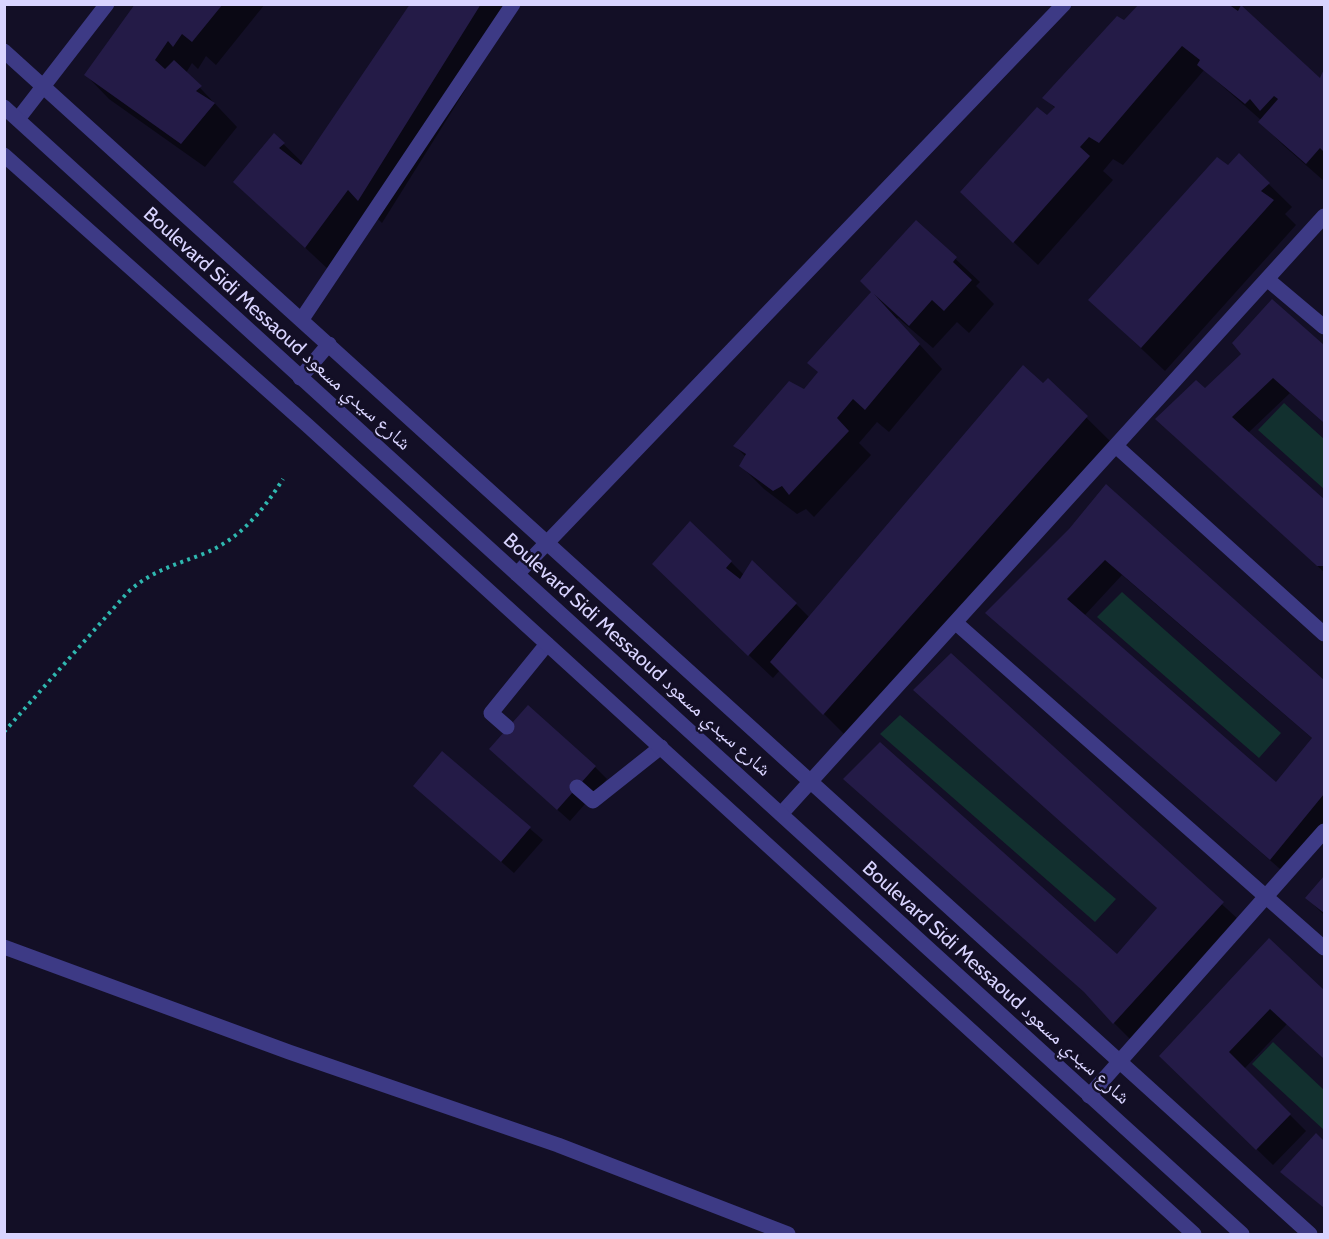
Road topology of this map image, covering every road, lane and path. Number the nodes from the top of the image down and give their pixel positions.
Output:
1 (107, 4) edge
2 (513, 4) edge
3 (1064, 4) edge
4 (4, 51) edge
5 (44, 86) junction
6 (4, 107) edge
7 (18, 119) junction
8 (4, 155) edge
9 (1324, 216) edge
10 (1267, 279) junction
11 (302, 319) junction
12 (1324, 327) edge
13 (329, 344) junction
14 (300, 378) junction
15 (1117, 447) junction
16 (283, 479) dead end
17 (548, 541) junction
18 (517, 574) junction
19 (956, 623) junction
20 (1324, 634) edge
21 (547, 644) junction
22 (507, 727) dead end
23 (4, 732) edge
24 (661, 747) junction
25 (810, 781) junction
26 (577, 787) dead end
27 (781, 814) junction
28 (1324, 831) edge
29 (1266, 894) junction
30 (4, 947) edge
31 (1324, 948) edge
32 (1120, 1060) junction
33 (1089, 1096) junction
34 (788, 1234) edge
35 (1194, 1234) edge
36 (1242, 1234) edge
37 (1310, 1234) edge

1 - 5 street
2 - 11 street
3 - 17 street
4 - 5 street
5 - 7 street
5 - 11 street
6 - 7 street, Boulevard Sidi Messaoud شارع سيدي مسعود
7 - 14 street, Boulevard Sidi Messaoud شارع سيدي مسعود
8 - 21 street
9 - 10 street
10 - 12 street
10 - 15 street
11 - 13 street
13 - 14 street
13 - 17 street
14 - 18 street, Boulevard Sidi Messaoud شارع سيدي مسعود
15 - 19 street
15 - 20 street
16 - 23 path
17 - 18 street
17 - 25 street
18 - 27 street, Boulevard Sidi Messaoud شارع سيدي مسعود
19 - 25 street
19 - 29 street
21 - 22 street
21 - 24 street
24 - 26 street
24 - 35 street
25 - 27 street
25 - 32 street
27 - 33 street, Boulevard Sidi Messaoud شارع سيدي مسعود
28 - 29 street
29 - 31 street
29 - 32 street
30 - 34 street
32 - 33 street
32 - 37 street
33 - 36 street, Boulevard Sidi Messaoud شارع سيدي مسعود

